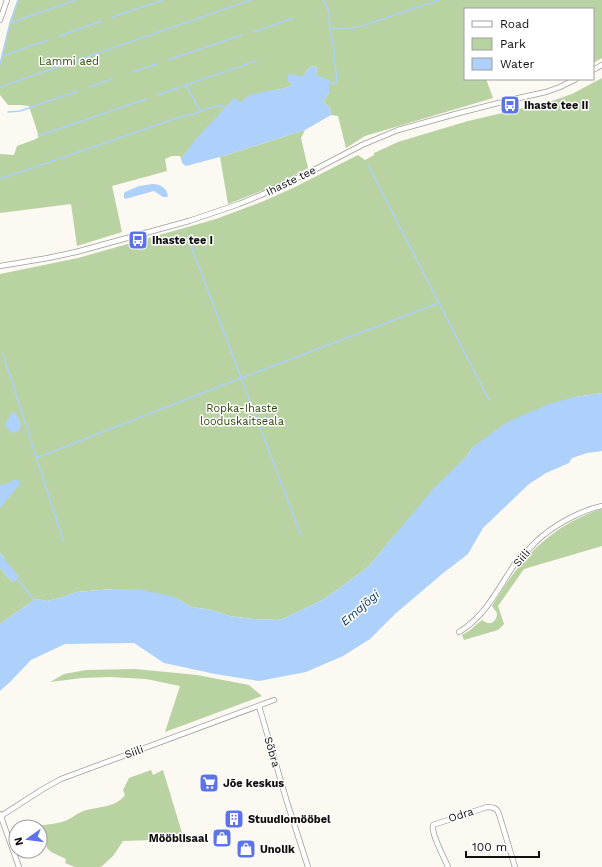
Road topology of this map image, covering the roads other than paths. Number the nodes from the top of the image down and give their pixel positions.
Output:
1 (7, 0) edge
2 (0, 20) edge
3 (574, 80) edge
4 (0, 266) edge
5 (602, 506) edge
6 (459, 632) dead end
7 (274, 700) dead end
8 (259, 706) junction
9 (0, 815) edge
10 (19, 867) edge
11 (308, 867) edge
12 (448, 867) edge
13 (515, 867) edge

1 - 2 street
3 - 4 street, Ihaste tee
5 - 6 street, Siili
7 - 8 street, Siili
8 - 9 street, Siili
8 - 11 street, Sõbra
9 - 10 street
12 - 13 street, Odra

